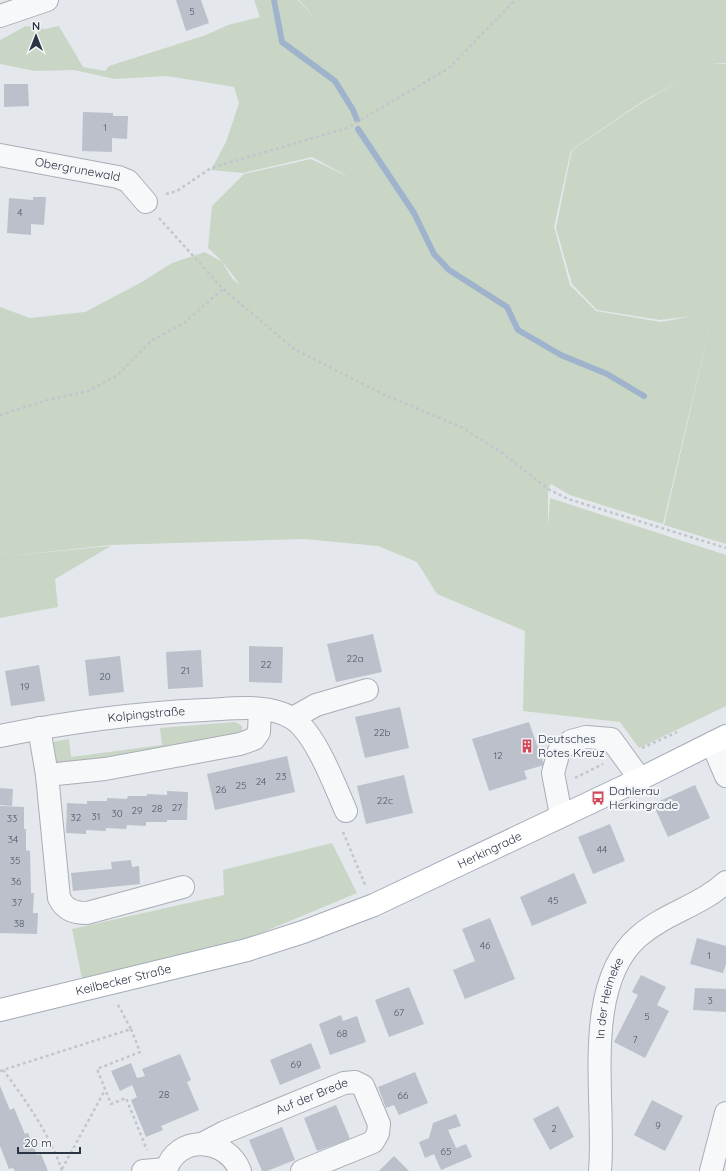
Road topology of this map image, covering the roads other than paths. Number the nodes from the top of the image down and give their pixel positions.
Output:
1 (47, 0) edge
2 (0, 16) edge
3 (0, 155) edge
4 (146, 202) road end
5 (367, 690) dead end
6 (260, 709) junction
7 (293, 718) junction
8 (39, 728) junction
9 (0, 736) edge
10 (719, 739) edge
11 (47, 775) junction
12 (726, 776) edge
13 (640, 779) junction
14 (346, 811) dead end
15 (562, 814) junction
16 (726, 882) edge
17 (183, 887) dead end
18 (247, 950) joint
19 (0, 1010) edge
20 (726, 1114) edge
21 (202, 1144) junction
22 (158, 1170) edge
23 (240, 1171) edge
24 (302, 1171) edge
25 (600, 1171) edge
26 (711, 1171) edge

1 - 2 street
3 - 4 street, Obergrunewald
5 - 7 street
6 - 7 street, Kolpingstraße
6 - 8 street, Kolpingstraße
6 - 11 street
7 - 14 street
8 - 9 street, Kolpingstraße
8 - 11 street
10 - 12 street
10 - 13 main road, Herkingrade
11 - 17 street
13 - 15 main road, Herkingrade
13 - 15 street
15 - 18 main road, Herkingrade
16 - 25 street, In der Heimeke
18 - 19 main road, Keilbecker Straße
20 - 26 street
21 - 22 street, Auf der Brede
21 - 23 street
21 - 24 street, Auf der Brede

